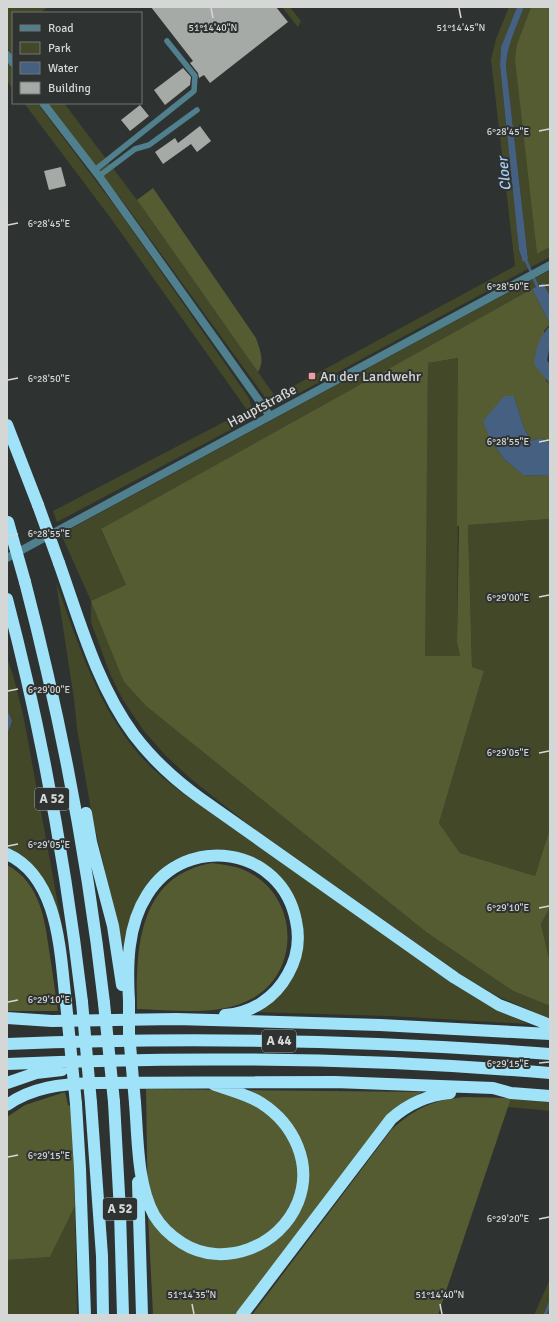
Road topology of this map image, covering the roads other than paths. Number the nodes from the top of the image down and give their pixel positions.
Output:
1 (167, 41) dead end
2 (44, 104) edge
3 (197, 110) dead end
4 (97, 173) junction
5 (548, 266) edge
6 (270, 416) junction
7 (7, 426) edge
8 (8, 520) edge
9 (7, 558) edge
10 (7, 599) edge
11 (72, 785) junction
12 (7, 854) edge
13 (126, 1001) junction
14 (7, 1018) edge
15 (176, 1019) junction
16 (52, 1021) junction
17 (550, 1025) edge
18 (7, 1026) edge
19 (550, 1034) edge
20 (7, 1044) edge
21 (550, 1054) edge
22 (104, 1062) junction
23 (7, 1064) edge
24 (550, 1073) edge
25 (206, 1082) junction
26 (7, 1084) edge
27 (511, 1093) junction
28 (550, 1096) edge
29 (7, 1105) edge
30 (138, 1148) junction
31 (85, 1315) edge
32 (104, 1315) edge
33 (122, 1315) edge
34 (142, 1315) edge
35 (242, 1315) edge

1 - 4 lane
2 - 4 street
3 - 4 lane
4 - 6 street
5 - 6 street, Hauptstraße
6 - 9 street, Hauptstraße
7 - 17 highway, bridge
8 - 11 highway, A 52, bridge
10 - 32 highway, A 52, bridge
11 - 13 highway
11 - 33 highway, A 52, bridge
12 - 31 highway, bridge
13 - 15 highway
13 - 30 highway, bridge
14 - 16 highway
15 - 16 highway
15 - 19 highway
16 - 18 highway
20 - 21 highway, A 44
22 - 23 highway, A 44
22 - 24 highway, A 44
22 - 26 highway
25 - 27 highway
25 - 29 highway
25 - 30 highway
27 - 28 highway
27 - 35 highway
30 - 34 highway

